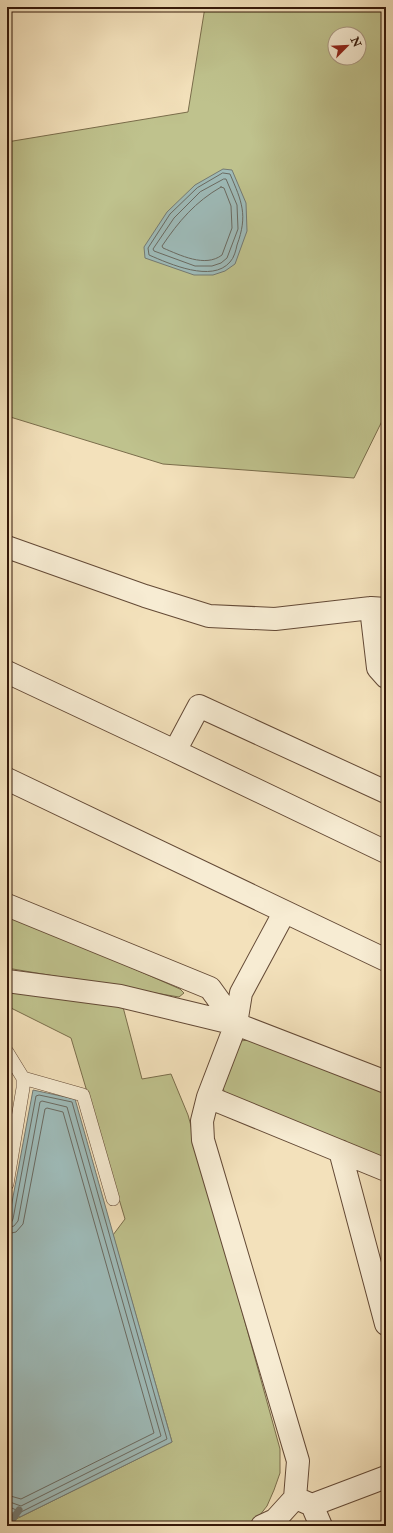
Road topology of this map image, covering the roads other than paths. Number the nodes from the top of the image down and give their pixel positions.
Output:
1 (7, 547) edge
2 (378, 608) edge
3 (7, 672) edge
4 (386, 677) edge
5 (175, 751) junction
6 (7, 779) edge
7 (386, 792) edge
8 (386, 852) edge
9 (7, 905) edge
10 (284, 913) junction
11 (386, 960) edge
12 (7, 981) edge
13 (236, 1024) junction
14 (7, 1052) edge
15 (23, 1078) junction
16 (386, 1082) edge
17 (208, 1097) junction
18 (340, 1151) junction
19 (386, 1170) edge
20 (7, 1184) edge
21 (113, 1199) dead end
22 (386, 1324) edge
23 (386, 1477) edge
24 (304, 1501) junction
25 (262, 1526) edge
26 (321, 1526) edge

1 - 2 street
2 - 4 street
3 - 5 street
5 - 7 street
5 - 8 street
6 - 10 street
9 - 13 street
10 - 11 street
10 - 13 street
12 - 13 street
13 - 16 street
13 - 17 street
14 - 15 lane
15 - 20 lane
15 - 21 lane
17 - 18 street
17 - 24 street
18 - 19 street
18 - 22 street
23 - 24 street
24 - 25 street
24 - 26 street

